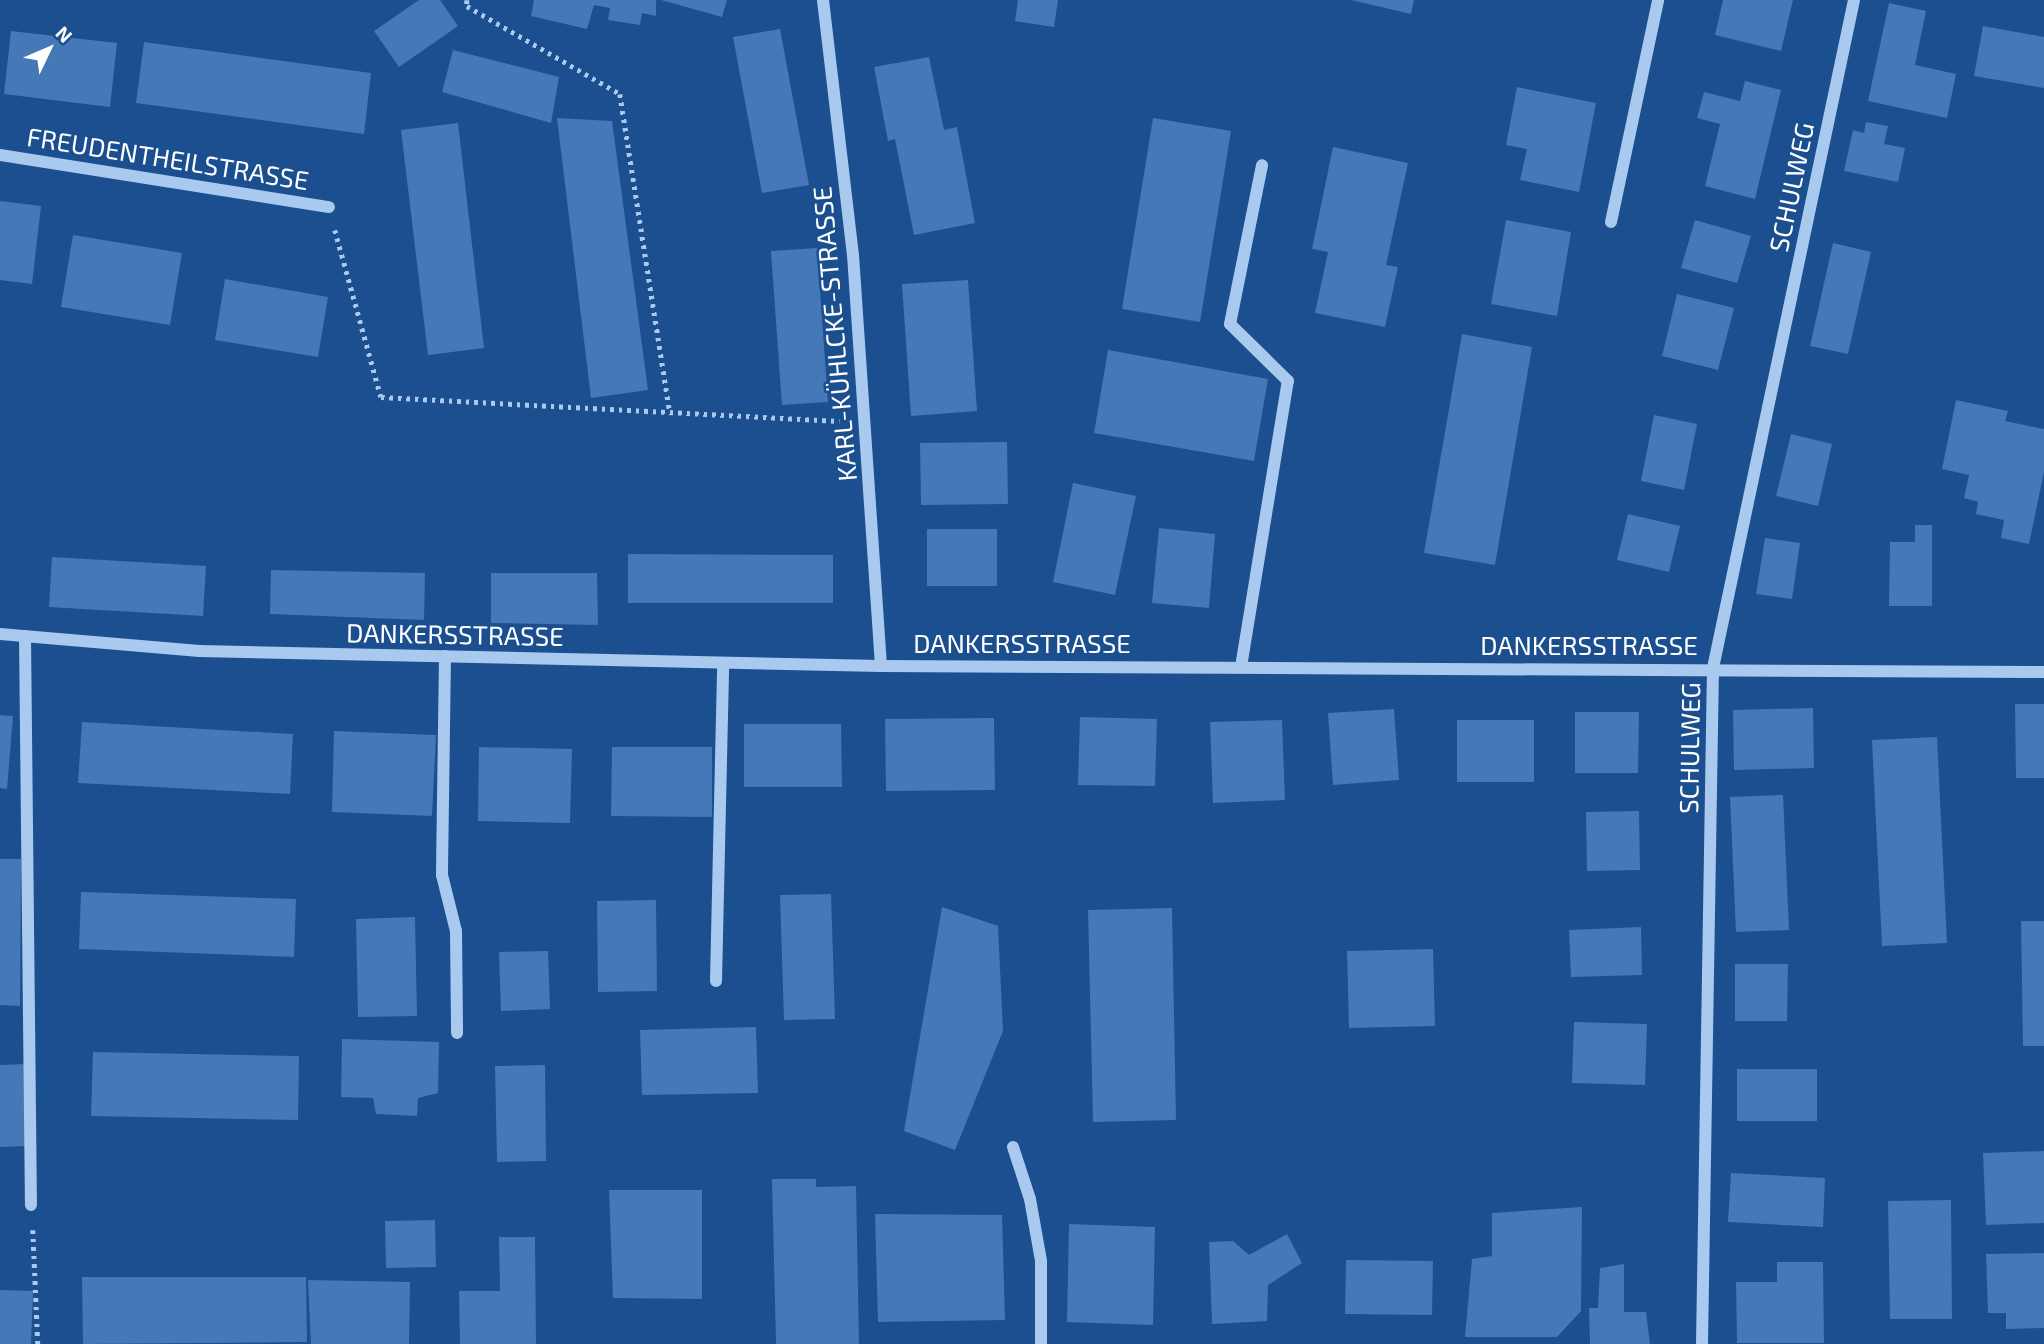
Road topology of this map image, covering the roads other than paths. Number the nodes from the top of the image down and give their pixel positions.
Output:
1 (823, 0) edge
2 (1658, 0) edge
3 (1854, 0) edge
4 (0, 155) edge
5 (1262, 165) dead end
6 (329, 207) road end
7 (1611, 222) dead end
8 (0, 634) edge
9 (25, 636) junction
10 (445, 656) junction
11 (723, 663) junction
12 (881, 666) junction
13 (1241, 667) junction
14 (1713, 668) junction
15 (2044, 672) edge
16 (716, 981) dead end
17 (457, 1033) dead end
18 (1013, 1147) dead end
19 (31, 1205) road end
20 (1041, 1344) edge
21 (1702, 1344) edge

1 - 12 street, KARL-KÜHLCKE-STRASSE
2 - 7 street
3 - 14 street, SCHULWEG
4 - 6 street, FREUDENTHEILSTRASSE
5 - 13 street
8 - 9 street, DANKERSSTRASSE
9 - 10 street, DANKERSSTRASSE
9 - 19 street
10 - 11 street, DANKERSSTRASSE
10 - 17 street
11 - 12 street, DANKERSSTRASSE
11 - 16 street
12 - 13 street, DANKERSSTRASSE
13 - 14 street, DANKERSSTRASSE
14 - 15 street, DANKERSSTRASSE
14 - 21 street, SCHULWEG
18 - 20 street

